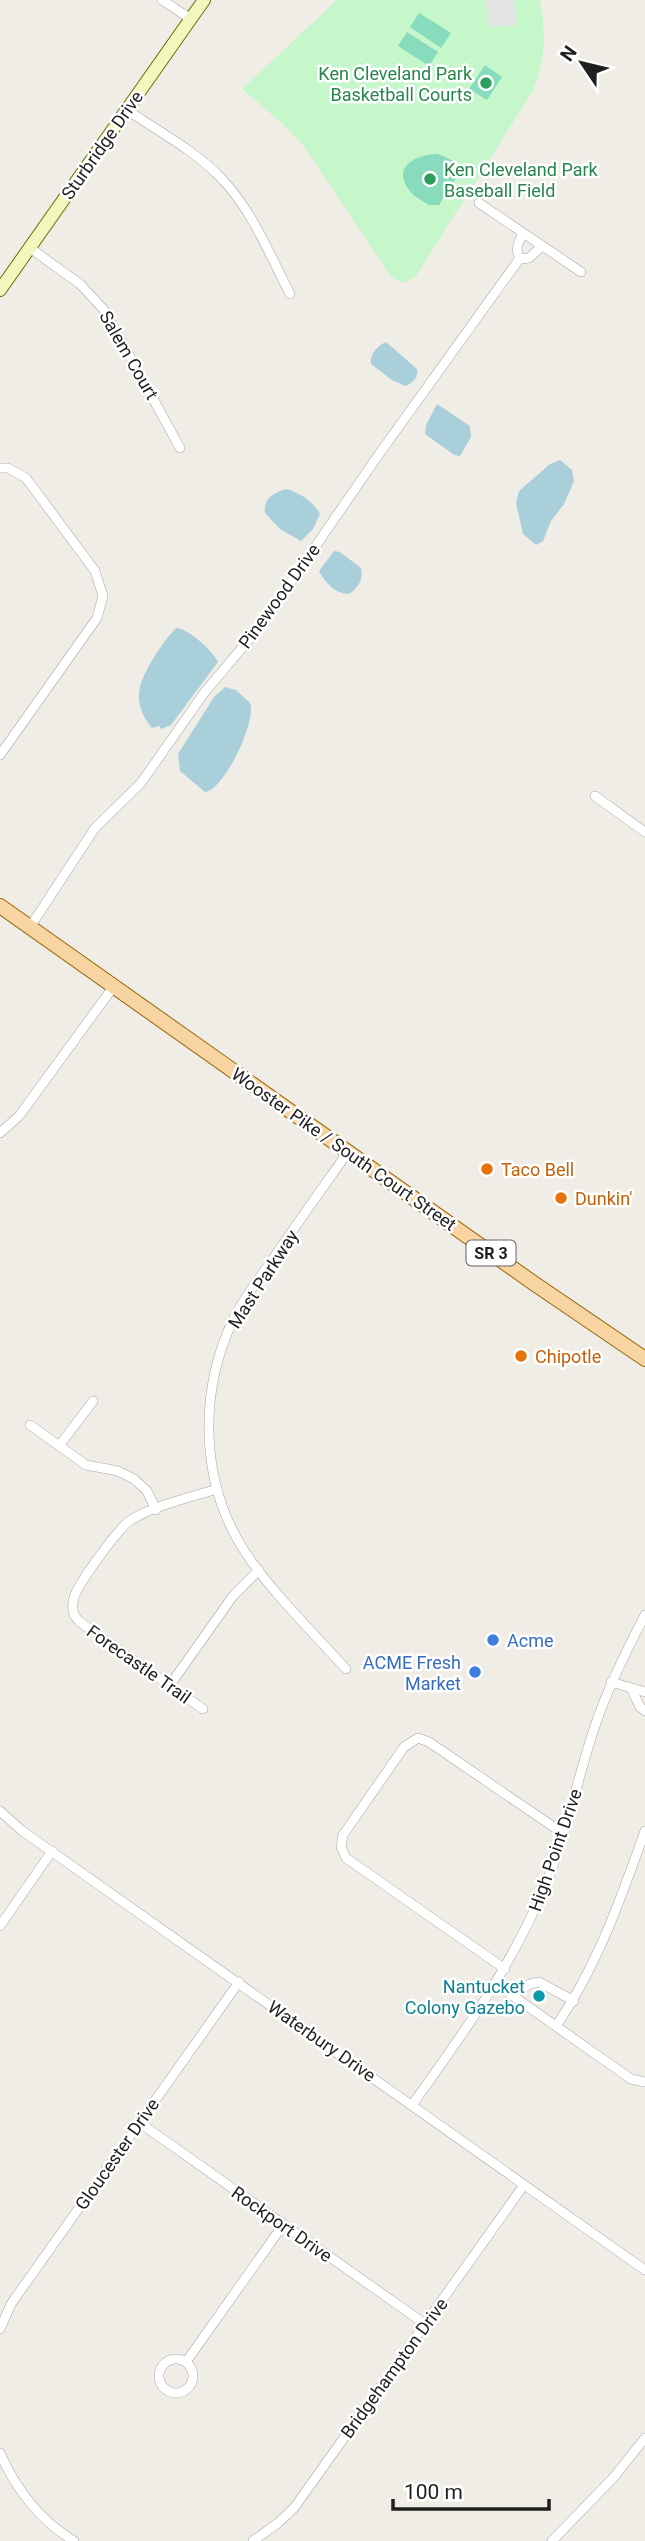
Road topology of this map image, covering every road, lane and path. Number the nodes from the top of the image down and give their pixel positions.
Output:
1 (162, 0) edge
2 (204, 0) edge
3 (191, 19) junction
4 (127, 110) junction
5 (479, 203) dead end
6 (523, 234) junction
7 (542, 246) junction
8 (30, 248) junction
9 (520, 258) junction
10 (581, 272) dead end
11 (0, 290) edge
12 (290, 294) dead end
13 (180, 448) dead end
14 (0, 468) edge
15 (0, 755) edge
16 (595, 796) dead end
17 (645, 832) edge
18 (0, 906) edge
19 (30, 927) junction
20 (114, 986) junction
21 (0, 1133) edge
22 (348, 1152) junction
23 (645, 1359) edge
24 (93, 1401) dead end
25 (30, 1425) dead end
26 (59, 1446) junction
27 (217, 1489) junction
28 (156, 1510) junction
29 (259, 1570) junction
30 (645, 1615) edge
31 (346, 1669) dead end
32 (611, 1682) junction
33 (170, 1685) junction
34 (631, 1688) junction
35 (645, 1692) edge
36 (203, 1709) dead end
37 (645, 1711) edge
38 (0, 1811) edge
39 (645, 1831) edge
40 (564, 1834) junction
41 (52, 1851) junction
42 (0, 1926) edge
43 (505, 1969) junction
44 (239, 1982) junction
45 (496, 1984) junction
46 (511, 1994) junction
47 (574, 2001) junction
48 (556, 2026) junction
49 (645, 2082) edge
50 (412, 2105) junction
51 (139, 2123) junction
52 (524, 2185) junction
53 (283, 2225) junction
54 (645, 2270) edge
55 (425, 2324) junction
56 (0, 2329) edge
57 (186, 2362) dead end
58 (645, 2438) edge
59 (0, 2453) edge
60 (68, 2540) edge
61 (253, 2541) edge
62 (552, 2541) edge

1 - 3 street
2 - 3 street, Sturbridge Drive
3 - 4 street, Sturbridge Drive
4 - 8 street, Sturbridge Drive
4 - 12 street
5 - 6 street
6 - 7 street
6 - 9 street, Pinewood Drive
7 - 9 street, Pinewood Drive
7 - 10 street
8 - 11 street, Sturbridge Drive
8 - 13 street, Salem Court
9 - 19 street, Pinewood Drive
14 - 15 street
16 - 17 street
18 - 19 main road, SR 3
19 - 20 main road, SR 3
20 - 21 street
20 - 22 main road, Wooster Pike / South Court Street / SR 3
22 - 23 main road, Wooster Pike / South Court Street / SR 3
22 - 27 street, Mast Parkway
24 - 26 street
25 - 26 street
26 - 28 street
27 - 28 street, Forecastle Trail
27 - 29 street, Mast Parkway
28 - 33 street, Forecastle Trail
29 - 31 street, Mast Parkway
29 - 33 street
30 - 32 street, High Point Drive
32 - 34 street
32 - 40 street, High Point Drive
33 - 36 street, Forecastle Trail
34 - 35 street
34 - 37 street
38 - 41 street, Waterbury Drive
39 - 47 street
40 - 43 street, High Point Drive
40 - 43 street
41 - 42 street
41 - 44 street, Waterbury Drive
43 - 45 street, High Point Drive
44 - 50 street, Waterbury Drive
44 - 51 street, Gloucester Drive
45 - 46 street
45 - 50 street, High Point Drive
46 - 47 street
46 - 48 street
47 - 48 street
48 - 49 street
50 - 52 street, Waterbury Drive
51 - 53 street, Rockport Drive
51 - 56 street, Gloucester Drive
52 - 54 street, Waterbury Drive
52 - 55 street, Bridgehampton Drive
53 - 55 street, Rockport Drive
53 - 57 street
55 - 61 street, Bridgehampton Drive
58 - 62 street
59 - 60 street

